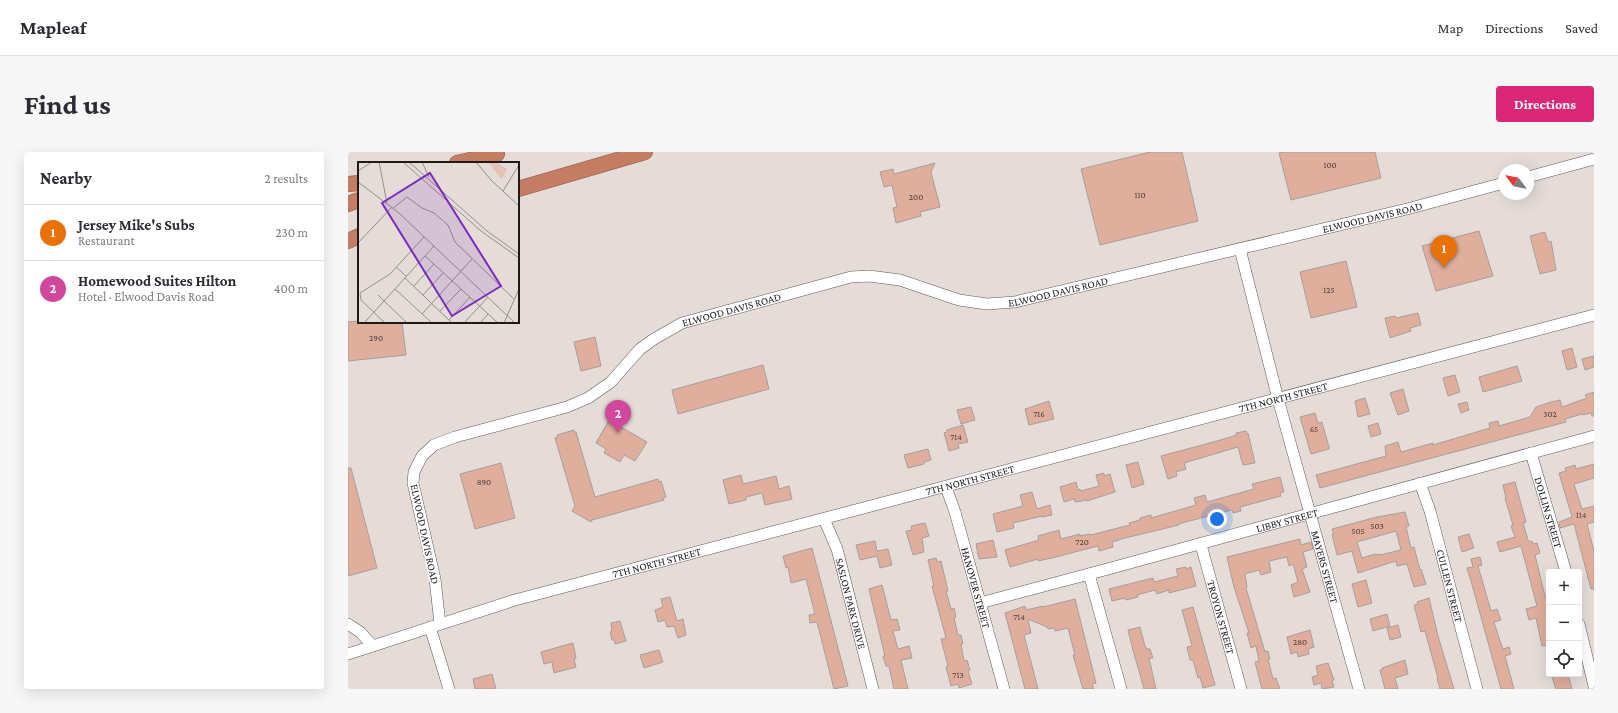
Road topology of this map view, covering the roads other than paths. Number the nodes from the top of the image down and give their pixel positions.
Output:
1 (645, 152) edge
2 (500, 153) edge
3 (1594, 160) edge
4 (461, 162) edge
5 (473, 162) edge
6 (1534, 175) edge
7 (358, 183) edge
8 (348, 184) edge
9 (1498, 185) edge
10 (519, 189) edge
11 (358, 200) edge
12 (348, 204) edge
13 (358, 236) edge
14 (348, 240) edge
15 (1240, 249) junction
16 (1594, 315) edge
17 (1278, 399) junction
18 (1594, 436) edge
19 (1530, 453) junction
20 (1420, 483) junction
21 (946, 487) junction
22 (1311, 514) junction
23 (824, 519) junction
24 (1202, 545) junction
25 (1565, 569) edge
26 (1089, 574) junction
27 (980, 602) junction
28 (348, 624) edge
29 (435, 625) junction
30 (1582, 636) edge
31 (373, 646) junction
32 (348, 654) edge
33 (1594, 686) edge
34 (449, 689) edge
35 (873, 689) edge
36 (1004, 689) edge
37 (1121, 689) edge
38 (1241, 689) edge
39 (1359, 689) edge
40 (1477, 689) edge

1 - 10 highway
2 - 4 highway
2 - 5 highway
3 - 6 street
7 - 8 highway
9 - 15 street, ELWOOD DAVIS ROAD
11 - 12 highway
13 - 14 highway
15 - 17 street
15 - 29 street, ELWOOD DAVIS ROAD
16 - 17 street, 7TH NORTH STREET
17 - 21 street, 7TH NORTH STREET
17 - 22 street, MAYERS STREET
18 - 19 street, LIBBY STREET
19 - 20 street, LIBBY STREET
19 - 25 street, DOLLIN STREET
20 - 22 street, LIBBY STREET
20 - 40 street, CULLEN STREET
21 - 23 street, 7TH NORTH STREET
21 - 27 street, HANOVER STREET
22 - 24 street, LIBBY STREET
22 - 39 street, MAYERS STREET
23 - 29 street, 7TH NORTH STREET
23 - 35 street, SASLON PARK DRIVE
24 - 26 street, LIBBY STREET
24 - 38 street, TROYON STREET
26 - 27 street, LIBBY STREET
26 - 37 street
27 - 36 street, HANOVER STREET
28 - 31 street
29 - 31 street, 7TH NORTH STREET
29 - 34 street, ELWOOD DAVIS ROAD
30 - 33 street
31 - 32 street, 7TH NORTH STREET

